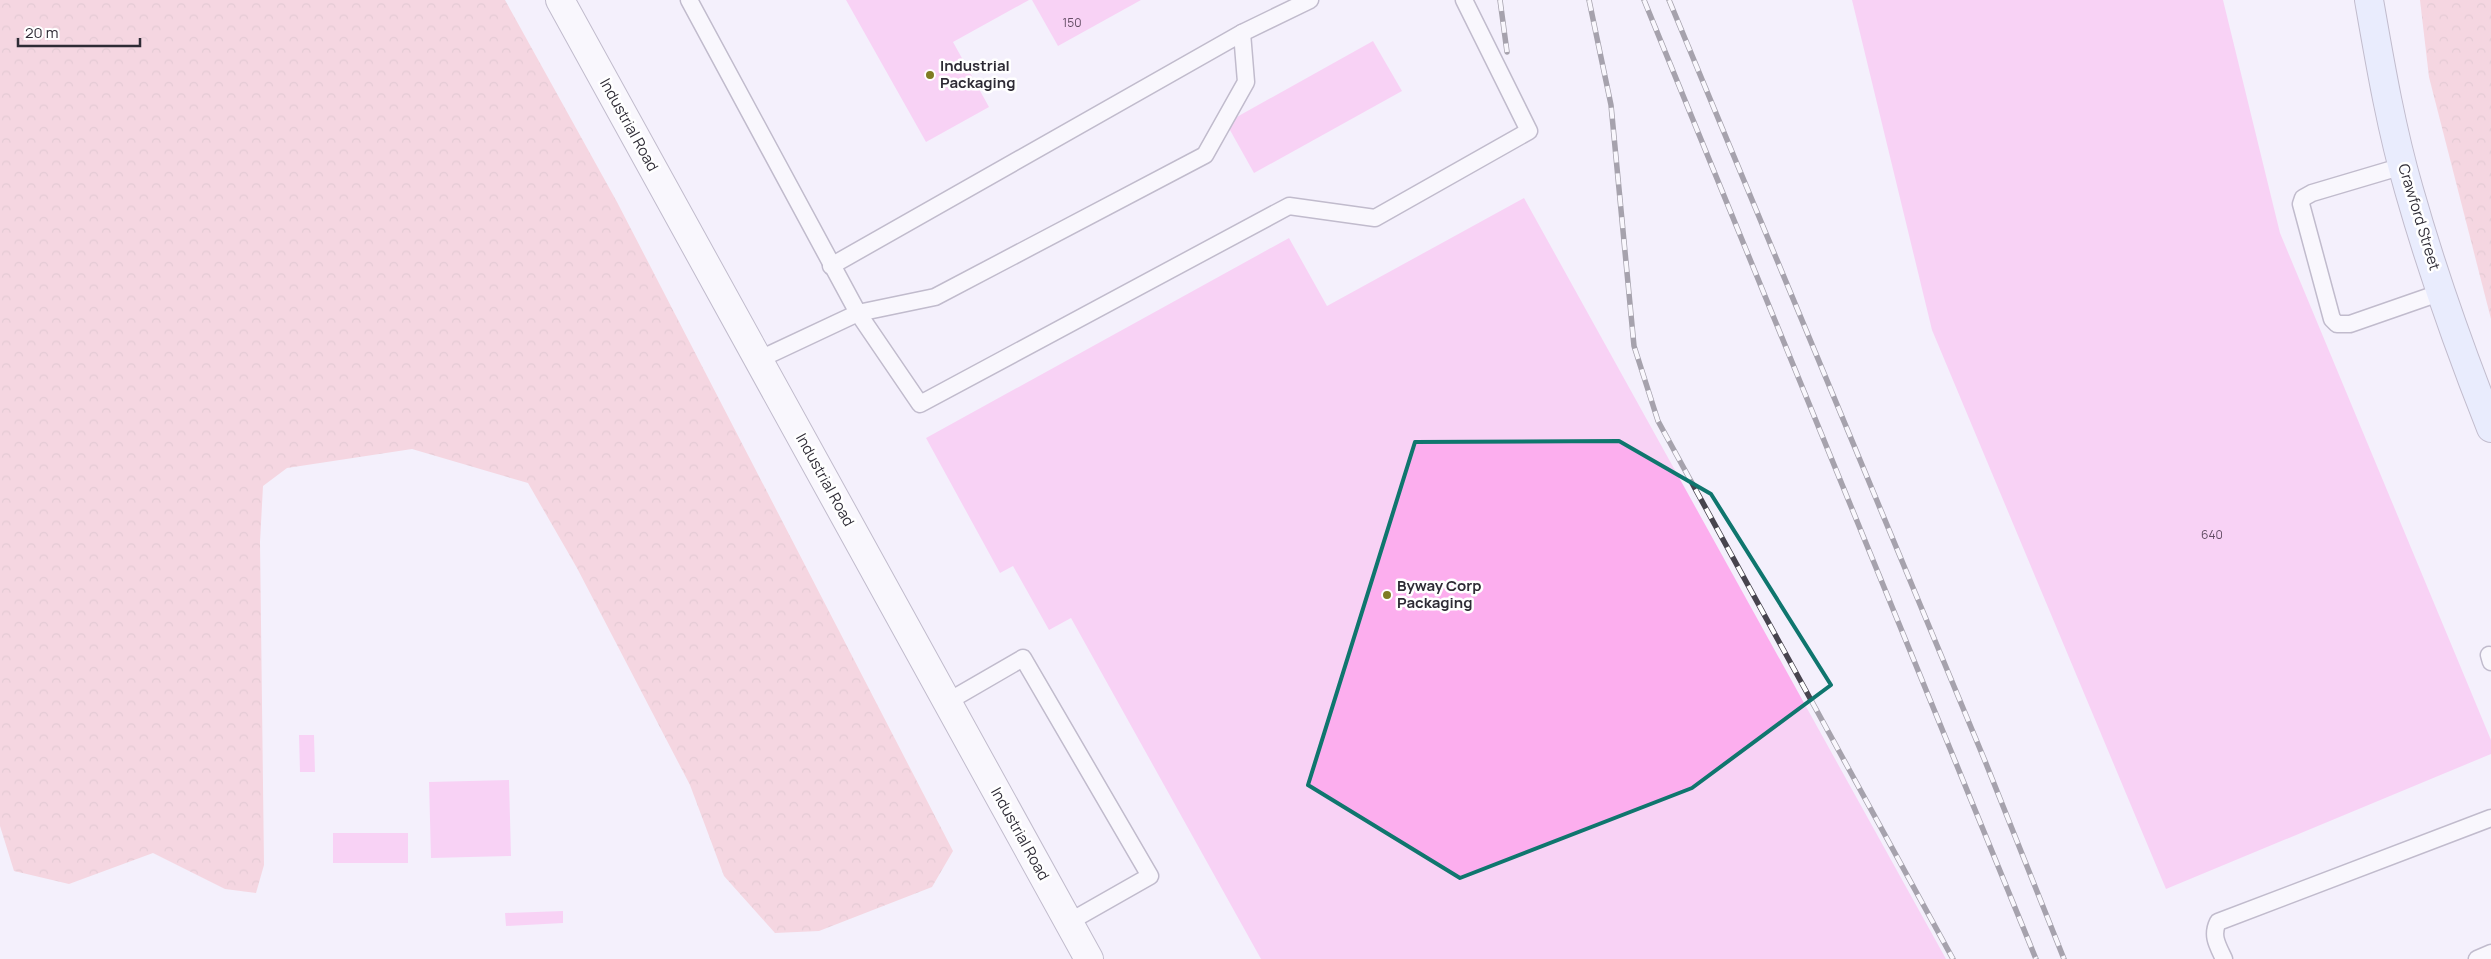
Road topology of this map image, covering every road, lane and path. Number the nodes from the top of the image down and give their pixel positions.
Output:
1 (560, 0) edge
2 (689, 0) edge
3 (1310, 0) edge
4 (1464, 0) edge
5 (2369, 0) edge
6 (1242, 33) junction
7 (2403, 166) junction
8 (831, 266) junction
9 (2442, 292) junction
10 (858, 313) junction
11 (758, 360) junction
12 (2491, 428) edge
13 (947, 702) junction
14 (2491, 818) edge
15 (1069, 922) junction
16 (2491, 953) edge
17 (1089, 959) edge
18 (2224, 959) edge
19 (2477, 959) edge

1 - 11 street, Industrial Road
2 - 8 lane
3 - 6 lane
4 - 10 lane
5 - 7 main road, Crawford Street
6 - 8 lane
6 - 10 lane
7 - 9 main road, Crawford Street
7 - 9 lane
8 - 10 lane
9 - 12 main road, Crawford Street
10 - 11 lane
11 - 13 street, Industrial Road
13 - 15 street, Industrial Road
13 - 15 lane
14 - 18 lane
15 - 17 street, Industrial Road
16 - 19 lane

